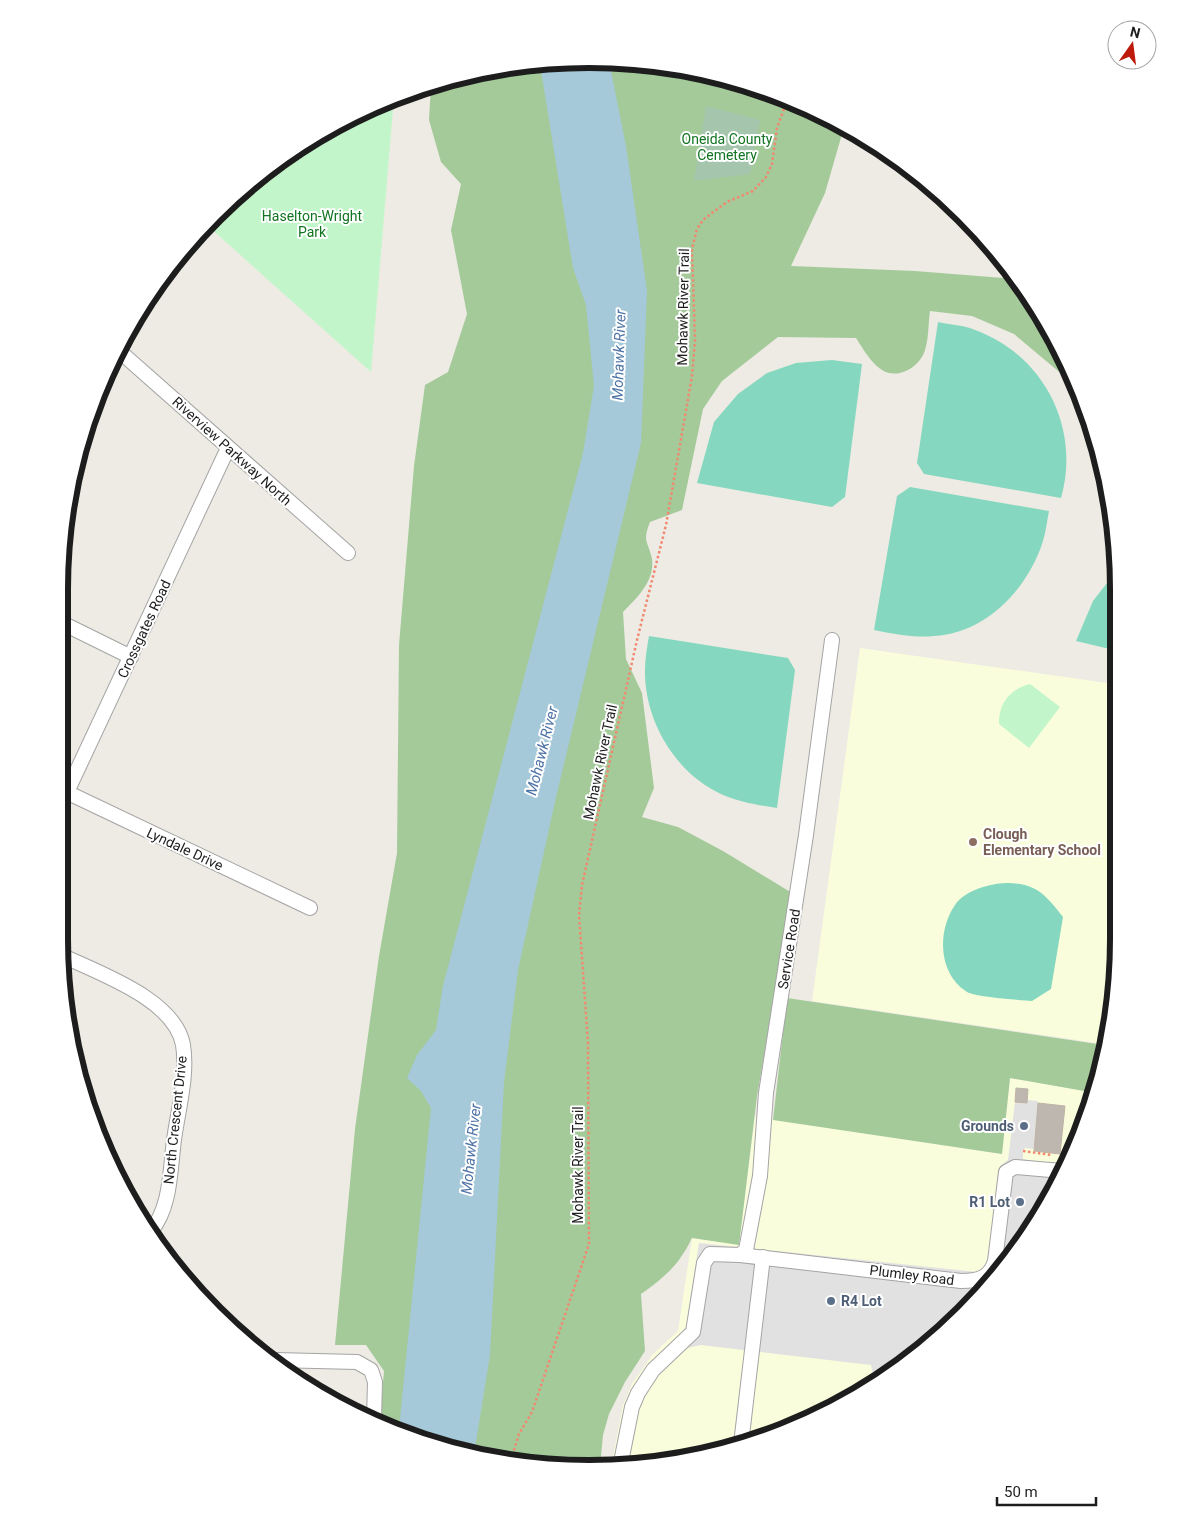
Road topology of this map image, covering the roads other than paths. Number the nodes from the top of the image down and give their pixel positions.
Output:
1 (123, 354) edge
2 (228, 448) junction
3 (348, 553) dead end
4 (68, 626) edge
5 (832, 640) dead end
6 (131, 658) junction
7 (68, 781) edge
8 (68, 793) edge
9 (310, 908) dead end
10 (69, 959) edge
11 (1055, 1170) edge
12 (154, 1226) edge
13 (740, 1255) junction
14 (763, 1258) junction
15 (992, 1267) edge
16 (982, 1280) edge
17 (282, 1360) edge
18 (374, 1413) edge
19 (742, 1436) edge
20 (622, 1458) edge

1 - 2 street, Riverview Parkway North
2 - 3 street, Riverview Parkway North
2 - 6 street, Crossgates Road
4 - 6 street
5 - 13 street, Service Road
6 - 7 street, Crossgates Road
8 - 9 street, Lyndale Drive
10 - 12 street, North Crescent Drive
11 - 15 street, Plumley Road
13 - 14 street, Plumley Road
13 - 20 street, Plumley Road
14 - 16 street, Plumley Road
14 - 19 street
17 - 18 street

